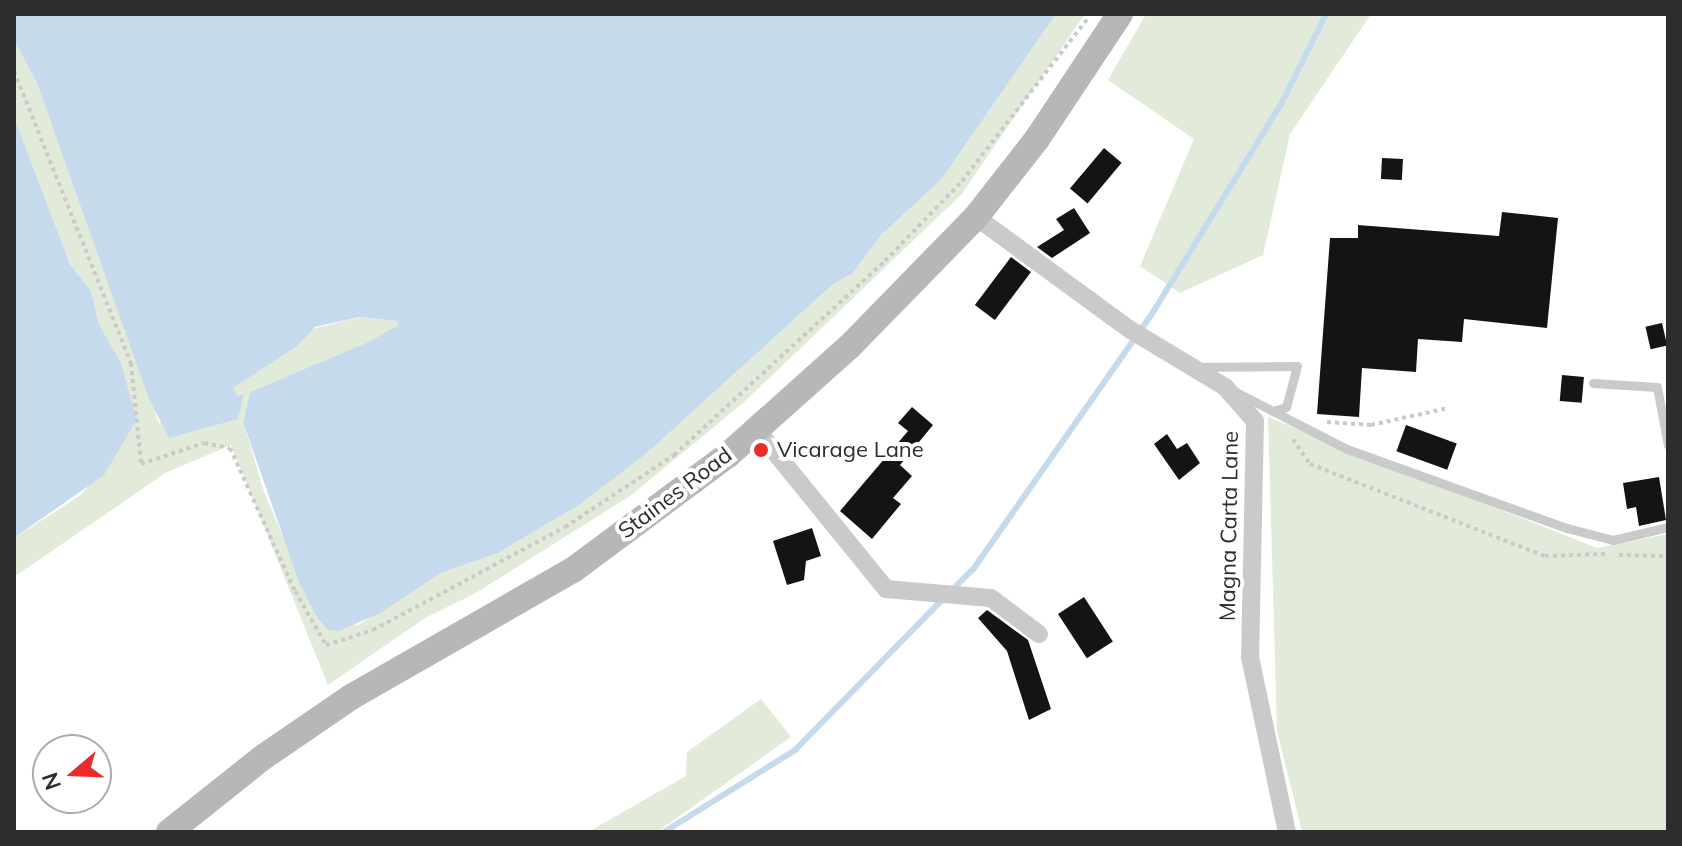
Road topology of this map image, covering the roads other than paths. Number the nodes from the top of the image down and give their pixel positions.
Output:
1 (1120, 14) edge
2 (976, 217) junction
3 (1194, 367) junction
4 (1593, 383) dead end
5 (1225, 387) junction
6 (1273, 411) junction
7 (756, 429) junction
8 (1668, 445) edge
9 (1668, 527) edge
10 (1039, 634) dead end
11 (169, 832) edge
12 (1287, 832) edge

1 - 2 main road, Staines Road
2 - 3 street, Magna Carta Lane
2 - 7 main road, Staines Road
3 - 5 street, Magna Carta Lane
3 - 6 lane
4 - 8 lane
5 - 6 lane
5 - 12 street, Magna Carta Lane
6 - 9 lane
7 - 10 street
7 - 11 main road, Staines Road

